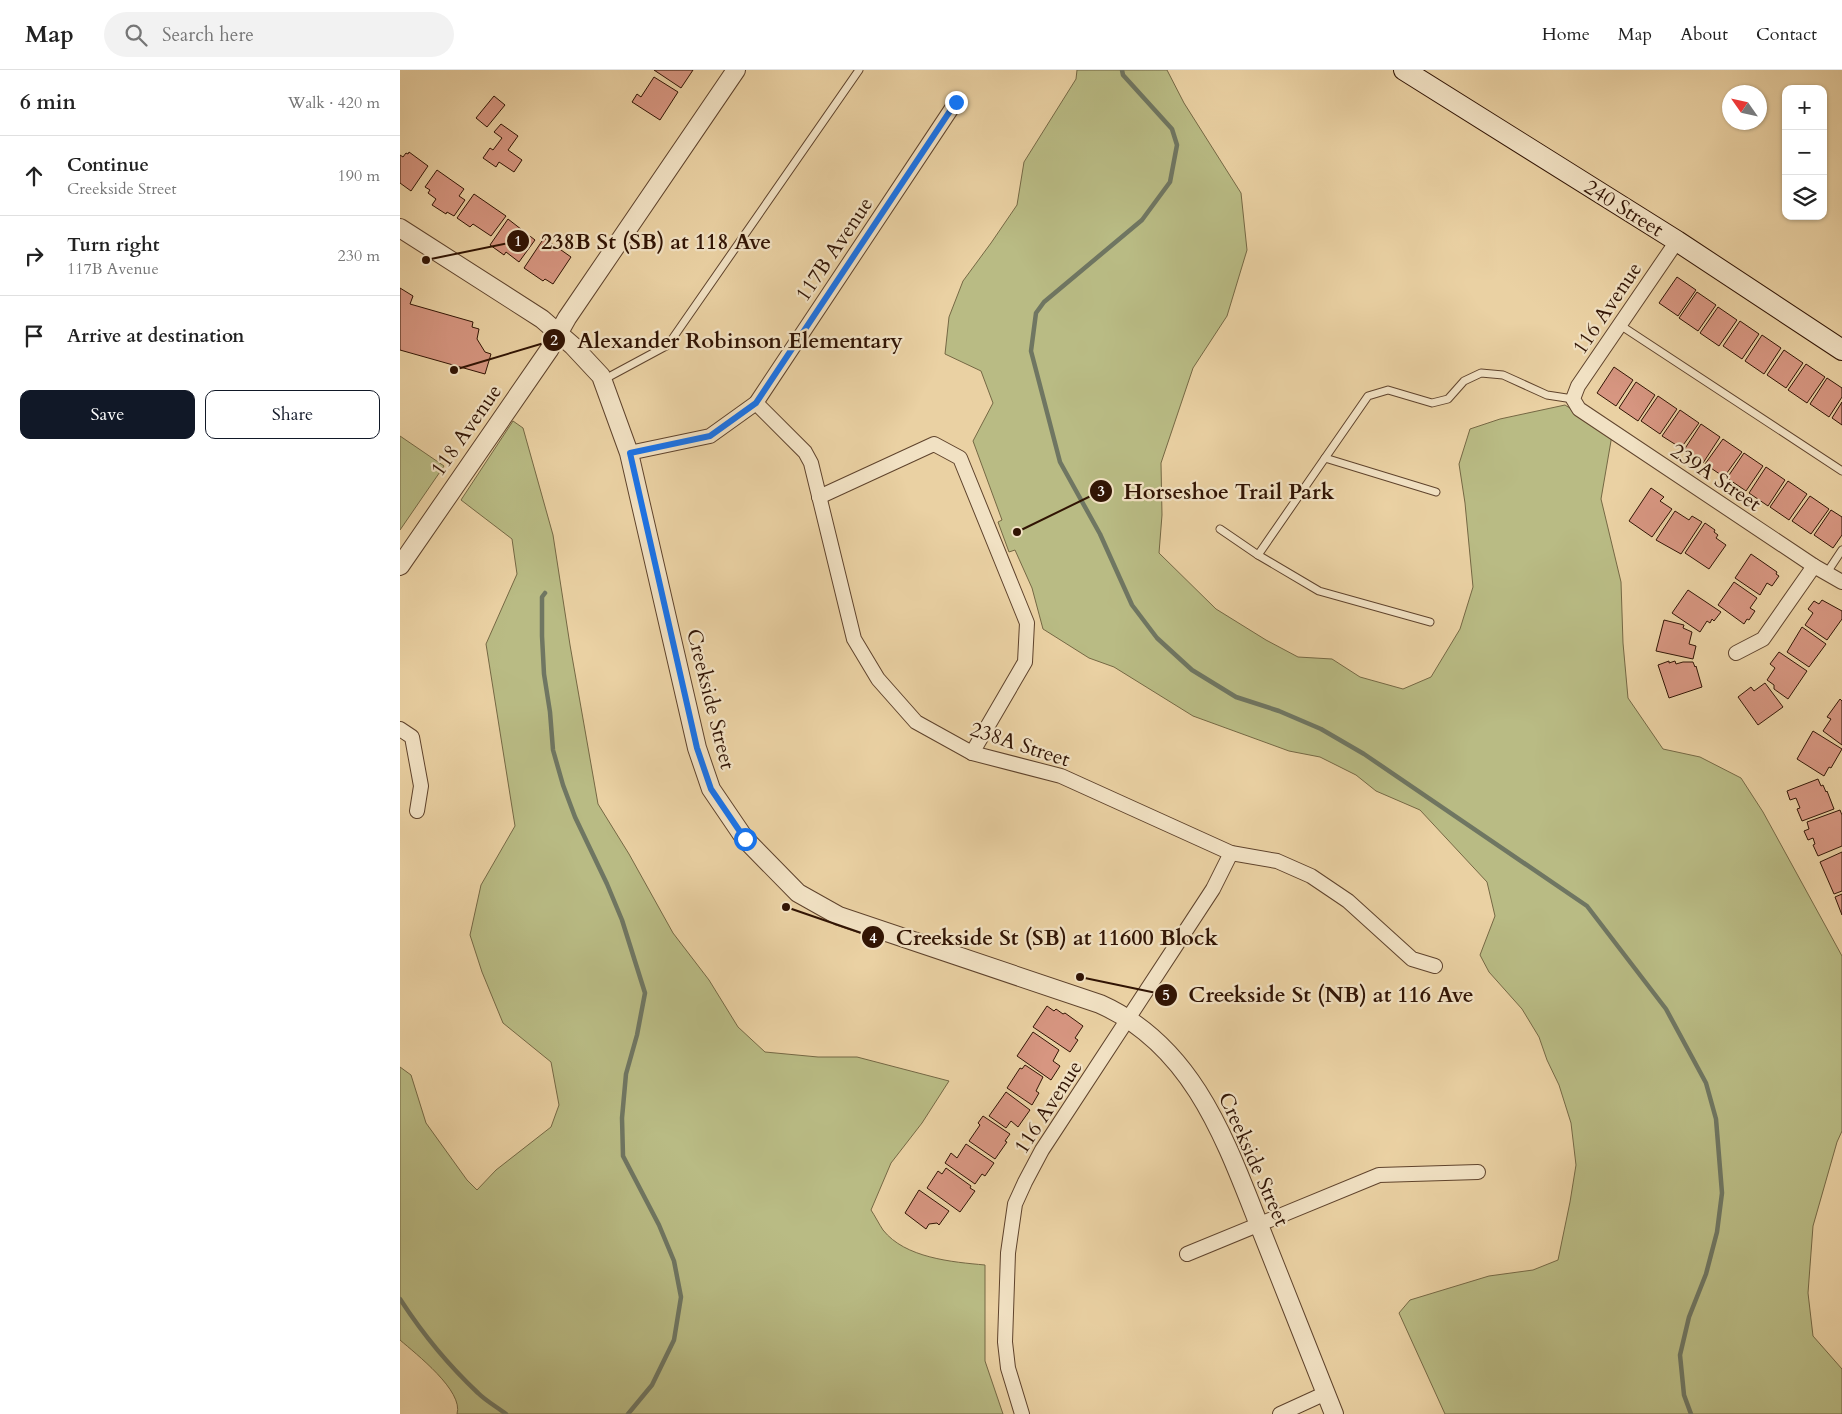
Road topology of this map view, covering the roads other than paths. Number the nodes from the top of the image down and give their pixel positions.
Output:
1 (736, 70) edge
2 (859, 70) edge
3 (1404, 70) edge
4 (956, 102) dead end
5 (400, 228) edge
6 (1677, 242) junction
7 (1620, 325) junction
8 (559, 332) junction
9 (1842, 350) edge
10 (602, 381) junction
11 (1573, 399) junction
12 (756, 403) junction
13 (630, 453) junction
14 (1325, 458) junction
15 (1842, 471) edge
16 (1436, 492) dead end
17 (819, 497) junction
18 (1220, 529) dead end
19 (1842, 550) edge
20 (1258, 555) junction
21 (400, 566) edge
22 (1814, 566) junction
23 (1826, 574) junction
24 (1842, 582) edge
25 (1430, 622) dead end
26 (1736, 653) dead end
27 (400, 729) edge
28 (972, 753) junction
29 (417, 811) dead end
30 (1231, 853) junction
31 (1435, 966) dead end
32 (1129, 1018) junction
33 (1478, 1172) dead end
34 (1259, 1225) junction
35 (1187, 1254) dead end
36 (1326, 1393) junction
37 (1022, 1414) edge
38 (1280, 1414) edge
39 (1334, 1414) edge

1 - 8 street, 118 Avenue
2 - 10 lane
3 - 6 main road, 240 Street
4 - 12 street, 117B Avenue
5 - 8 street, Creekside Street
6 - 7 street, 116 Avenue
6 - 9 main road, 240 Street
7 - 11 street, 116 Avenue
7 - 15 lane
8 - 10 street, Creekside Street
8 - 21 street, 118 Avenue
10 - 13 street, Creekside Street
11 - 14 lane
11 - 22 street, 239A Street
12 - 13 street, 117B Avenue
12 - 17 street, 238A Street
13 - 32 street, Creekside Street
14 - 16 lane
14 - 20 lane
17 - 28 street, 238A Street
17 - 28 street
18 - 20 lane
19 - 23 lane
20 - 25 lane
22 - 23 street, 239A Street
22 - 26 street
23 - 24 street, 239A Street
27 - 29 street
28 - 30 street, 238A Street
30 - 31 street, 238A Street
30 - 32 street, 116 Avenue
32 - 34 street, Creekside Street
32 - 37 street, 116 Avenue
33 - 34 street
34 - 35 street
34 - 36 street, Creekside Street
36 - 38 street
36 - 39 street, Creekside Street

